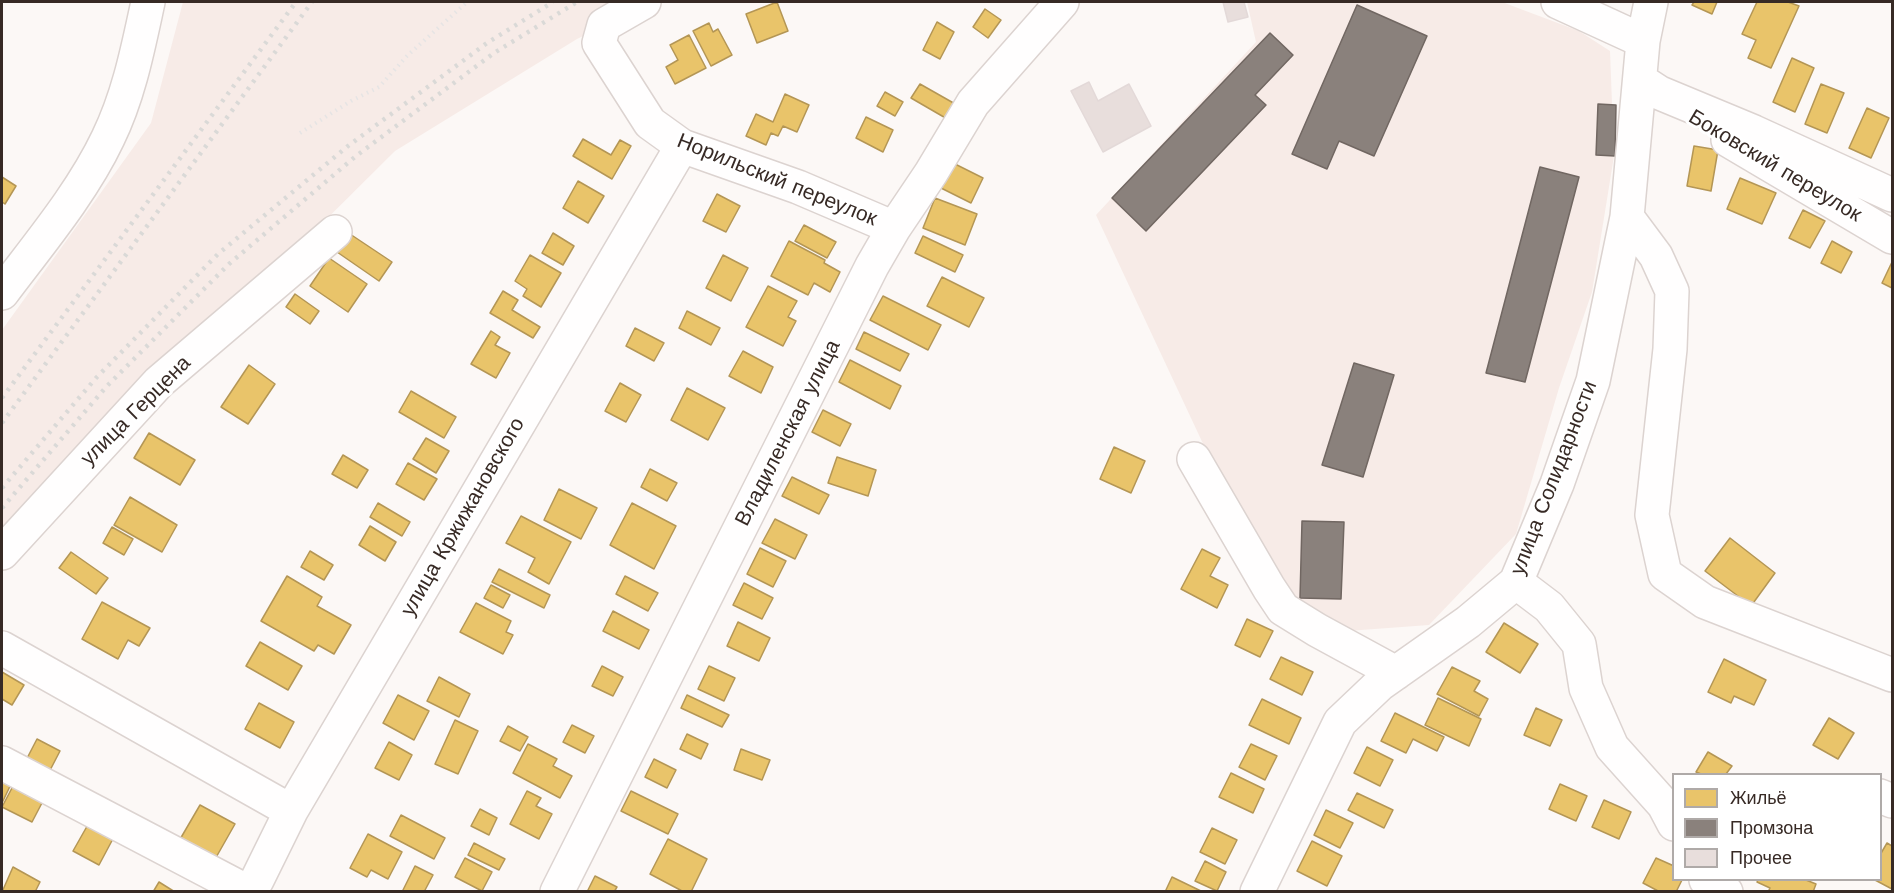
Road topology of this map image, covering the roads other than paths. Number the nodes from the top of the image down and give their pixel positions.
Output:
1 (148, 2) edge
2 (644, 2) edge
3 (1062, 2) edge
4 (1558, 2) edge
5 (1651, 2) edge
6 (1643, 42) junction
7 (1650, 86) junction
8 (682, 146) junction
9 (1893, 195) edge
10 (1627, 217) junction
11 (894, 228) junction
12 (336, 232) dead end
13 (1893, 237) edge
14 (2, 293) edge
15 (1194, 459) dead end
16 (2, 553) edge
17 (1516, 582) junction
18 (2, 648) edge
19 (1396, 673) junction
20 (1893, 675) edge
21 (2, 763) edge
22 (1670, 810) edge
23 (291, 811) junction
24 (1709, 881) edge
25 (259, 889) edge
26 (558, 891) edge
27 (1257, 891) edge
28 (1726, 891) edge

1 - 14 street
2 - 8 street, Норильский переулок
3 - 11 street, Владиленская улица
4 - 6 street
5 - 6 street, улица Солидарности
6 - 7 street, улица Солидарности
7 - 9 street, Боковский переулок
7 - 10 street, улица Солидарности
7 - 13 street, Боковский переулок
8 - 11 street, Норильский переулок
8 - 23 street, улица Кржижановского
10 - 17 street, улица Солидарности
10 - 20 street
11 - 26 street, Владиленская улица
12 - 16 street, улица Герцена
15 - 19 street
17 - 19 street, улица Солидарности
17 - 22 street
18 - 23 street
19 - 27 street, улица Солидарности
21 - 25 street
23 - 25 street, улица Кржижановского
24 - 28 street

